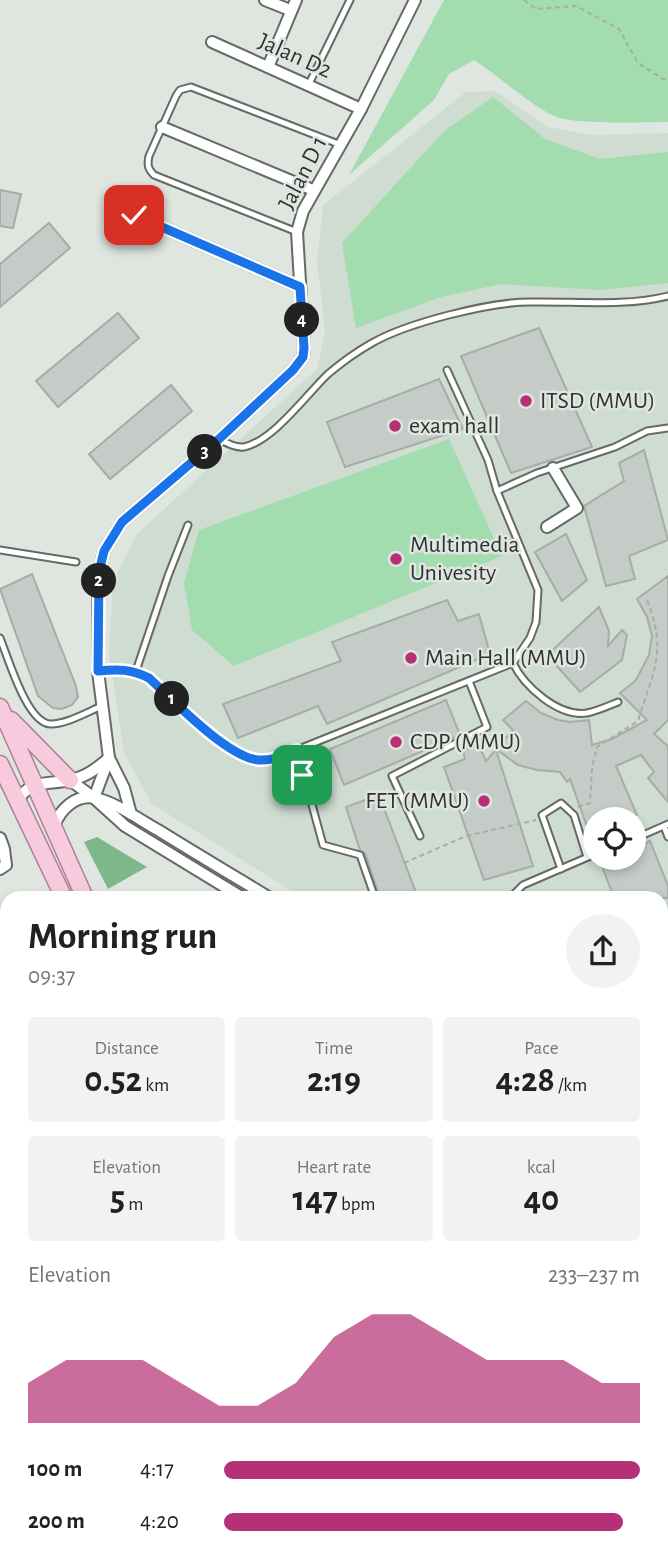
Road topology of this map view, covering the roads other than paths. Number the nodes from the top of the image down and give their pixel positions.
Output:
1 (265, 0) edge
2 (350, 0) edge
3 (415, 0) edge
4 (293, 5) edge
5 (212, 42) dead end
6 (268, 68) junction
7 (309, 86) junction
8 (361, 109) junction
9 (162, 127) junction
10 (341, 145) junction
11 (313, 190) junction
12 (134, 215) dead end
13 (297, 232) junction
14 (300, 287) junction
15 (668, 296) edge
16 (447, 370) dead end
17 (668, 428) edge
18 (219, 439) junction
19 (553, 468) junction
20 (497, 491) junction
21 (188, 525) dead end
22 (548, 527) dead end
23 (0, 550) edge
24 (76, 562) dead end
25 (0, 638) edge
26 (513, 663) junction
27 (98, 671) junction
28 (136, 671) junction
29 (470, 681) junction
30 (618, 702) dead end
31 (102, 706) junction
32 (1, 709) edge
33 (297, 750) junction
34 (108, 758) junction
35 (0, 764) edge
36 (70, 780) junction
37 (34, 784) junction
38 (94, 798) junction
39 (21, 806) junction
40 (131, 814) junction
41 (666, 825) edge
42 (54, 826) junction
43 (646, 834) edge
44 (420, 836) dead end
45 (668, 837) edge
46 (0, 838) edge
47 (583, 844) edge
48 (583, 859) edge
49 (0, 869) edge
50 (561, 869) junction
51 (61, 891) edge
52 (82, 891) edge
53 (232, 891) edge
54 (258, 891) edge
55 (373, 891) edge
56 (518, 891) edge

1 - 4 street
2 - 7 lane
3 - 8 street, Jalan D 1
4 - 6 street
5 - 6 street, Jalan D2
6 - 7 street, Jalan D2
7 - 8 street, Jalan D2
8 - 10 street, Jalan D 1
9 - 10 lane
9 - 11 street
9 - 13 lane
10 - 11 street, Jalan D 1
11 - 13 street, Jalan D 1
12 - 14 street
13 - 14 street, Jalan D 1
14 - 18 street, Jalan D 1
15 - 18 lane
16 - 20 lane
17 - 19 lane
18 - 27 street, Jalan D 1
19 - 20 lane
19 - 22 street
20 - 26 lane
21 - 28 lane
23 - 24 lane
25 - 31 lane
26 - 29 lane
26 - 30 lane
27 - 28 lane
27 - 31 street, Jalan D 1
28 - 33 lane
29 - 33 lane
29 - 44 lane
31 - 34 street, Jalan D 1
32 - 36 main road
32 - 37 main road
33 - 55 lane
34 - 36 street
34 - 38 street, Jalan D 1
34 - 40 street
35 - 39 main road
36 - 37 street
36 - 38 street
37 - 39 street
37 - 42 main road
38 - 40 street
38 - 42 street
38 - 53 street
39 - 51 main road
40 - 54 street
41 - 43 lane
41 - 45 lane
42 - 52 main road
46 - 49 street
47 - 50 lane
48 - 50 lane
50 - 56 lane

